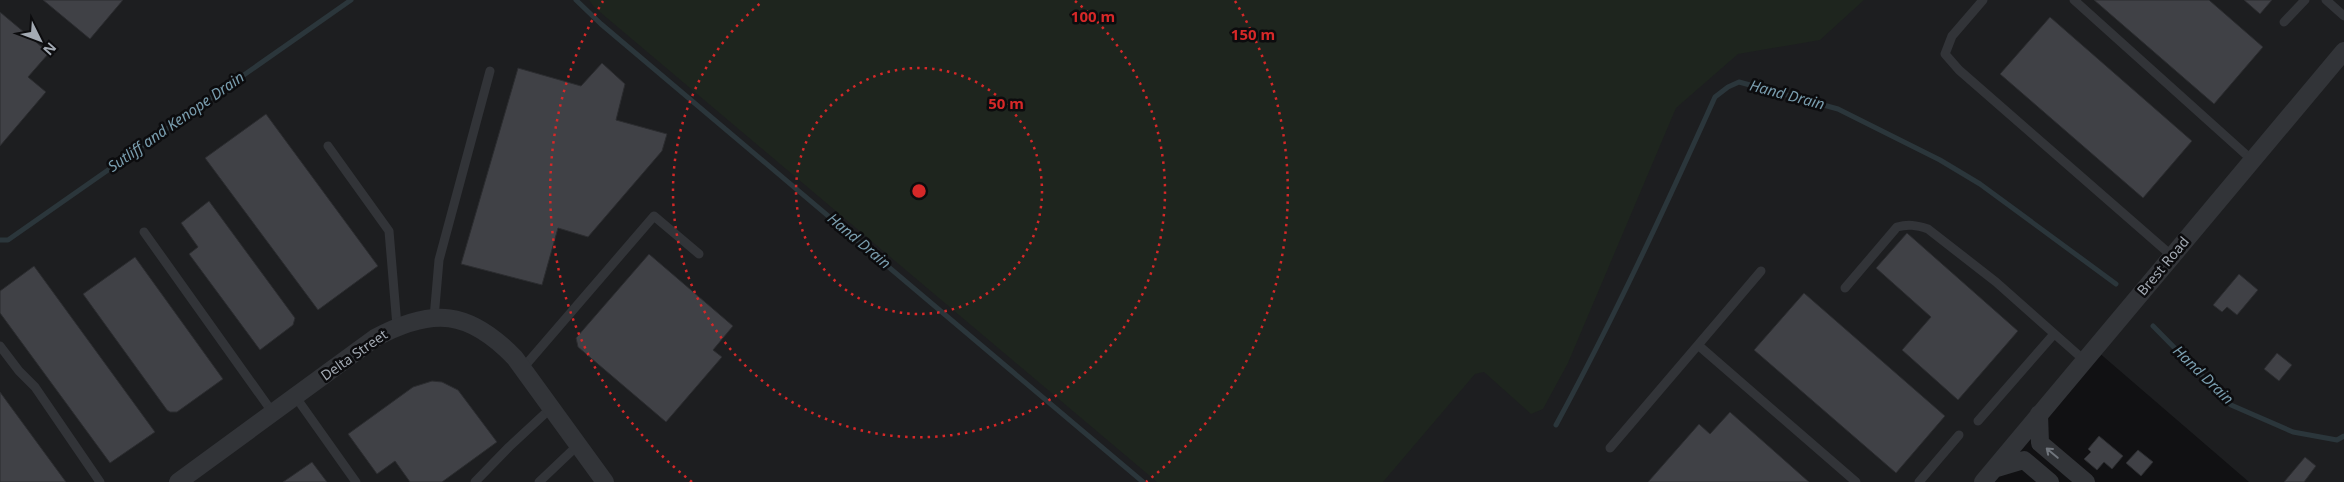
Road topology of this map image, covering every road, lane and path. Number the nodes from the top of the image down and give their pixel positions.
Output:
1 (1983, 0) edge
2 (2074, 0) edge
3 (2305, 0) edge
4 (2326, 0) edge
5 (2344, 16) edge
6 (2284, 22) dead end
7 (2344, 51) edge
8 (490, 71) dead end
9 (328, 146) dead end
10 (2252, 160) junction
11 (144, 232) dead end
12 (700, 254) dead end
13 (2172, 256) junction
14 (1761, 272) dead end
15 (1845, 288) dead end
16 (434, 318) junction
17 (397, 326) junction
18 (2054, 334) junction
19 (1698, 345) junction
20 (0, 346) edge
21 (2084, 360) junction
22 (523, 368) junction
23 (295, 396) junction
24 (551, 408) junction
25 (273, 412) junction
26 (2040, 414) junction
27 (1978, 420) dead end
28 (1959, 436) dead end
29 (578, 445) junction
30 (1610, 448) dead end
31 (1988, 475) edge
32 (100, 482) edge
33 (178, 482) edge
34 (356, 482) edge
35 (475, 482) edge
36 (539, 482) edge
37 (605, 482) edge
38 (1856, 482) edge
39 (1919, 482) edge
40 (2050, 482) edge
41 (2086, 482) edge

1 - 13 lane
2 - 10 lane
3 - 6 lane
4 - 5 lane
7 - 10 street, Brest Road
8 - 16 lane
9 - 17 lane
10 - 13 street, Brest Road
11 - 25 lane
12 - 22 lane
13 - 21 street, Brest Road
14 - 19 lane
15 - 18 lane
16 - 17 street, Delta Street
16 - 22 street, Delta Street
17 - 23 street, Delta Street
18 - 21 lane
18 - 27 lane
19 - 30 lane
19 - 38 lane
20 - 32 lane
21 - 26 street, Brest Road
22 - 24 street, Delta Street
23 - 25 street, Delta Street
23 - 34 lane
24 - 29 street, Delta Street
24 - 35 lane
25 - 33 street, Delta Street
26 - 31 street, Brest Road
41 -> 26 street
28 - 39 lane
29 - 36 lane
29 - 37 street, Delta Street
31 - 40 street

